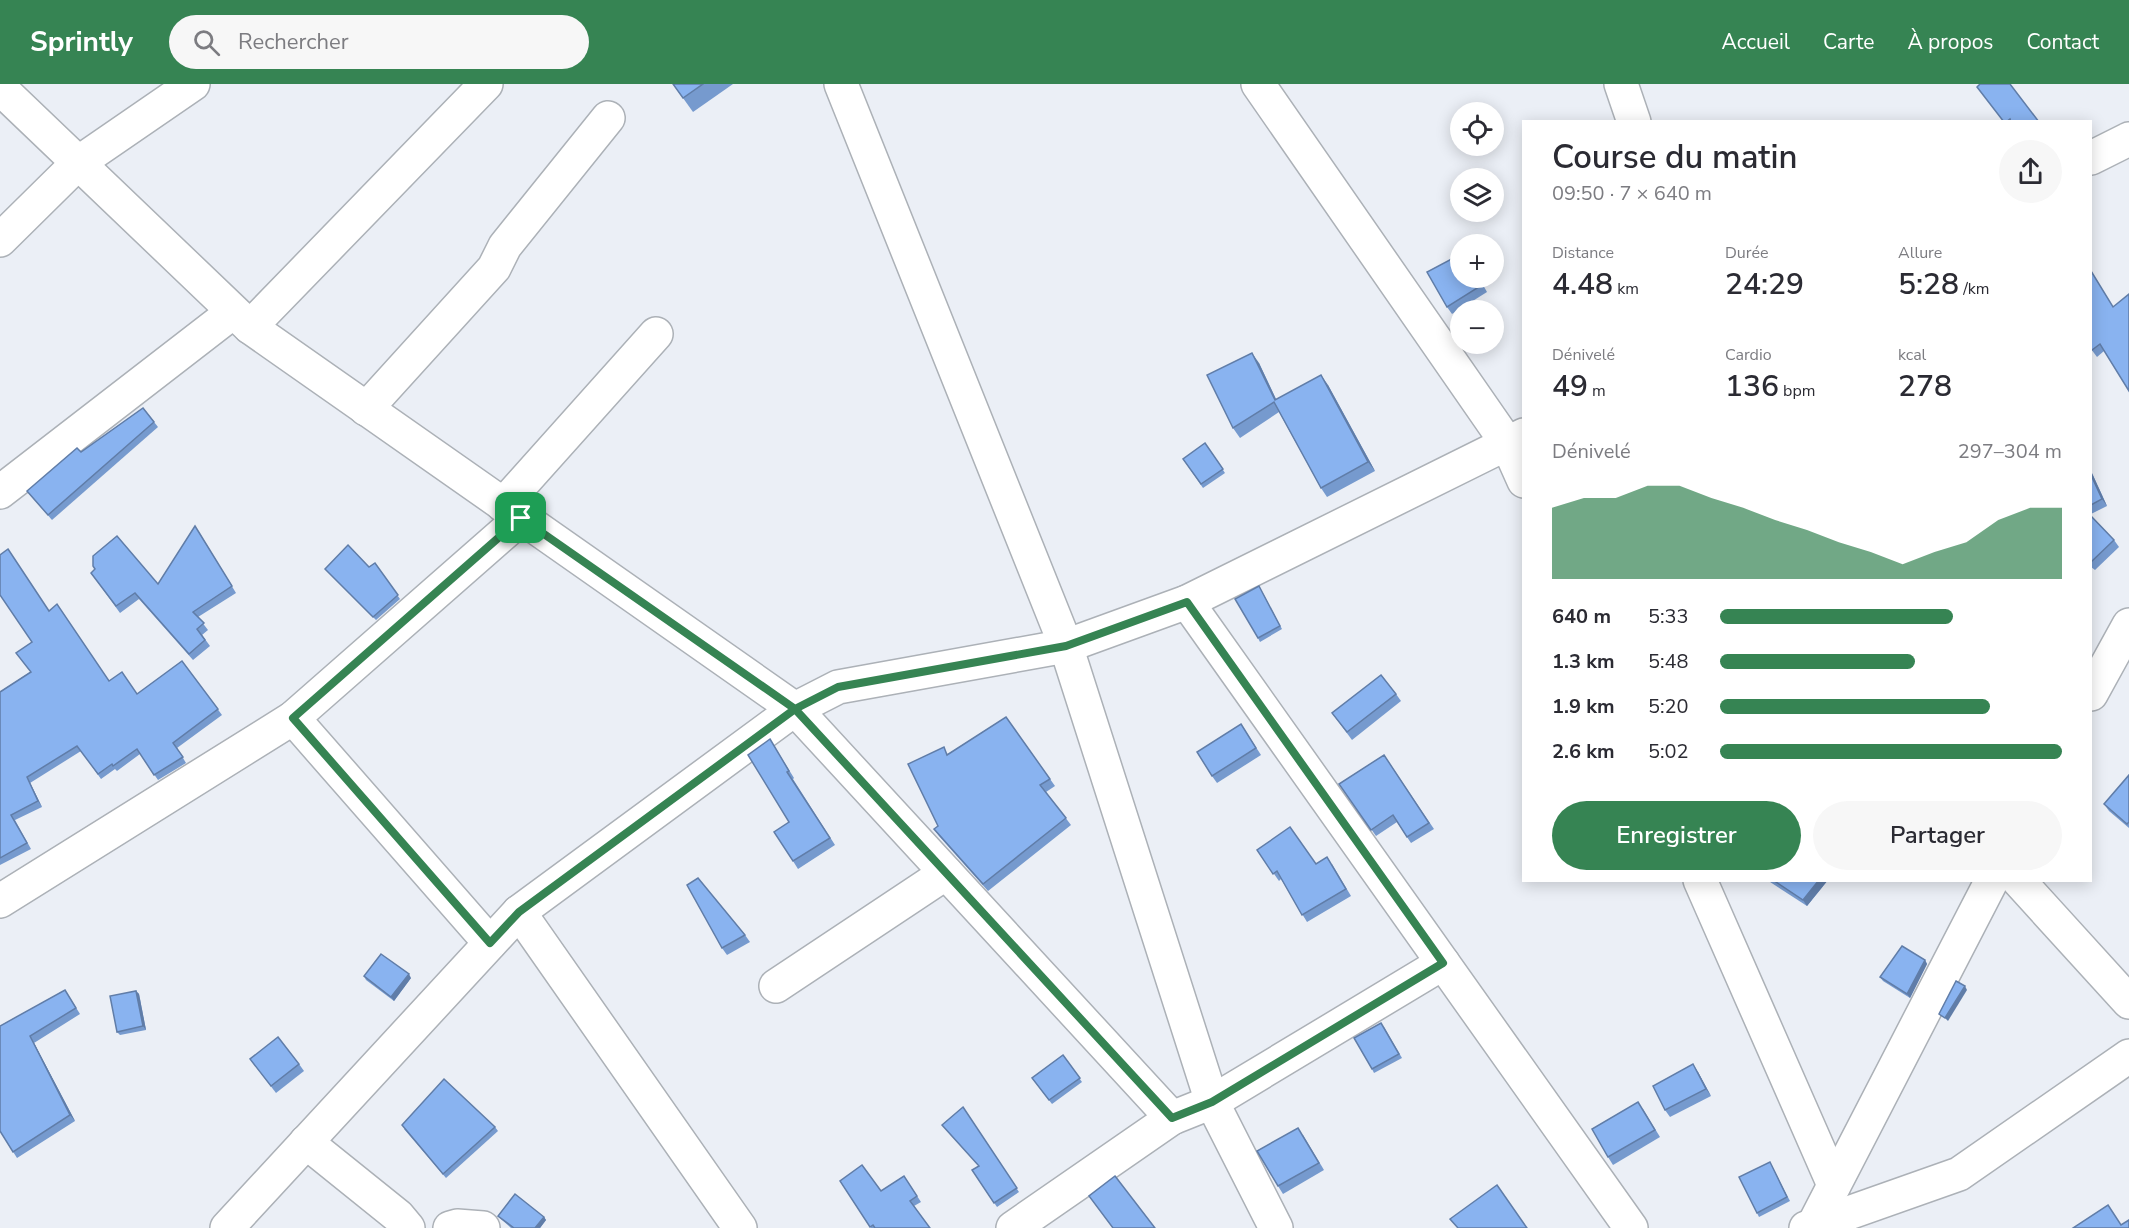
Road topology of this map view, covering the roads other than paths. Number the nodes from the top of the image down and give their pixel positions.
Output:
1 (193, 84) edge
2 (486, 84) edge
3 (841, 84) edge
4 (1258, 84) edge
5 (1621, 84) edge
6 (0, 88) edge
7 (608, 118) dead end
8 (1633, 120) edge
9 (2129, 139) edge
10 (2092, 158) edge
11 (78, 163) junction
12 (0, 240) edge
13 (241, 320) junction
14 (656, 334) dead end
15 (366, 409) junction
16 (1516, 439) edge
17 (1522, 470) edge
18 (0, 492) edge
19 (512, 511) junction
20 (1187, 602) junction
21 (2129, 625) edge
22 (1066, 646) junction
23 (2092, 692) edge
24 (795, 709) junction
25 (293, 718) junction
26 (946, 873) junction
27 (1701, 882) edge
28 (1991, 882) edge
29 (2020, 882) edge
30 (0, 901) edge
31 (519, 912) junction
32 (490, 943) junction
33 (1443, 963) junction
34 (776, 986) dead end
35 (2129, 1002) edge
36 (2129, 1056) edge
37 (1212, 1102) junction
38 (1172, 1118) junction
39 (306, 1142) junction
40 (1834, 1185) junction
41 (1811, 1227) edge
42 (226, 1228) edge
43 (408, 1228) edge
44 (450, 1228) edge
45 (483, 1228) edge
46 (740, 1228) edge
47 (1012, 1228) edge
48 (1276, 1228) edge
49 (1631, 1228) edge

1 - 11 street
2 - 13 street
3 - 22 street
4 - 16 street
5 - 8 street
6 - 11 street
7 - 15 street
9 - 10 street
11 - 12 street
11 - 13 street
13 - 15 street
13 - 18 street
14 - 19 street
15 - 19 street
16 - 17 street
16 - 20 street
19 - 24 street
19 - 25 street
20 - 22 street
20 - 33 street
21 - 23 street
22 - 24 street
22 - 37 street
24 - 26 street
24 - 31 street
25 - 30 street
25 - 32 street
26 - 34 street
26 - 38 street
27 - 40 street
28 - 40 street
29 - 35 street
31 - 32 street
31 - 46 street
32 - 39 street
33 - 37 street
33 - 49 street
36 - 41 street
37 - 38 street
37 - 48 street
38 - 47 street
39 - 42 street
39 - 43 street
40 - 41 street
44 - 45 street

